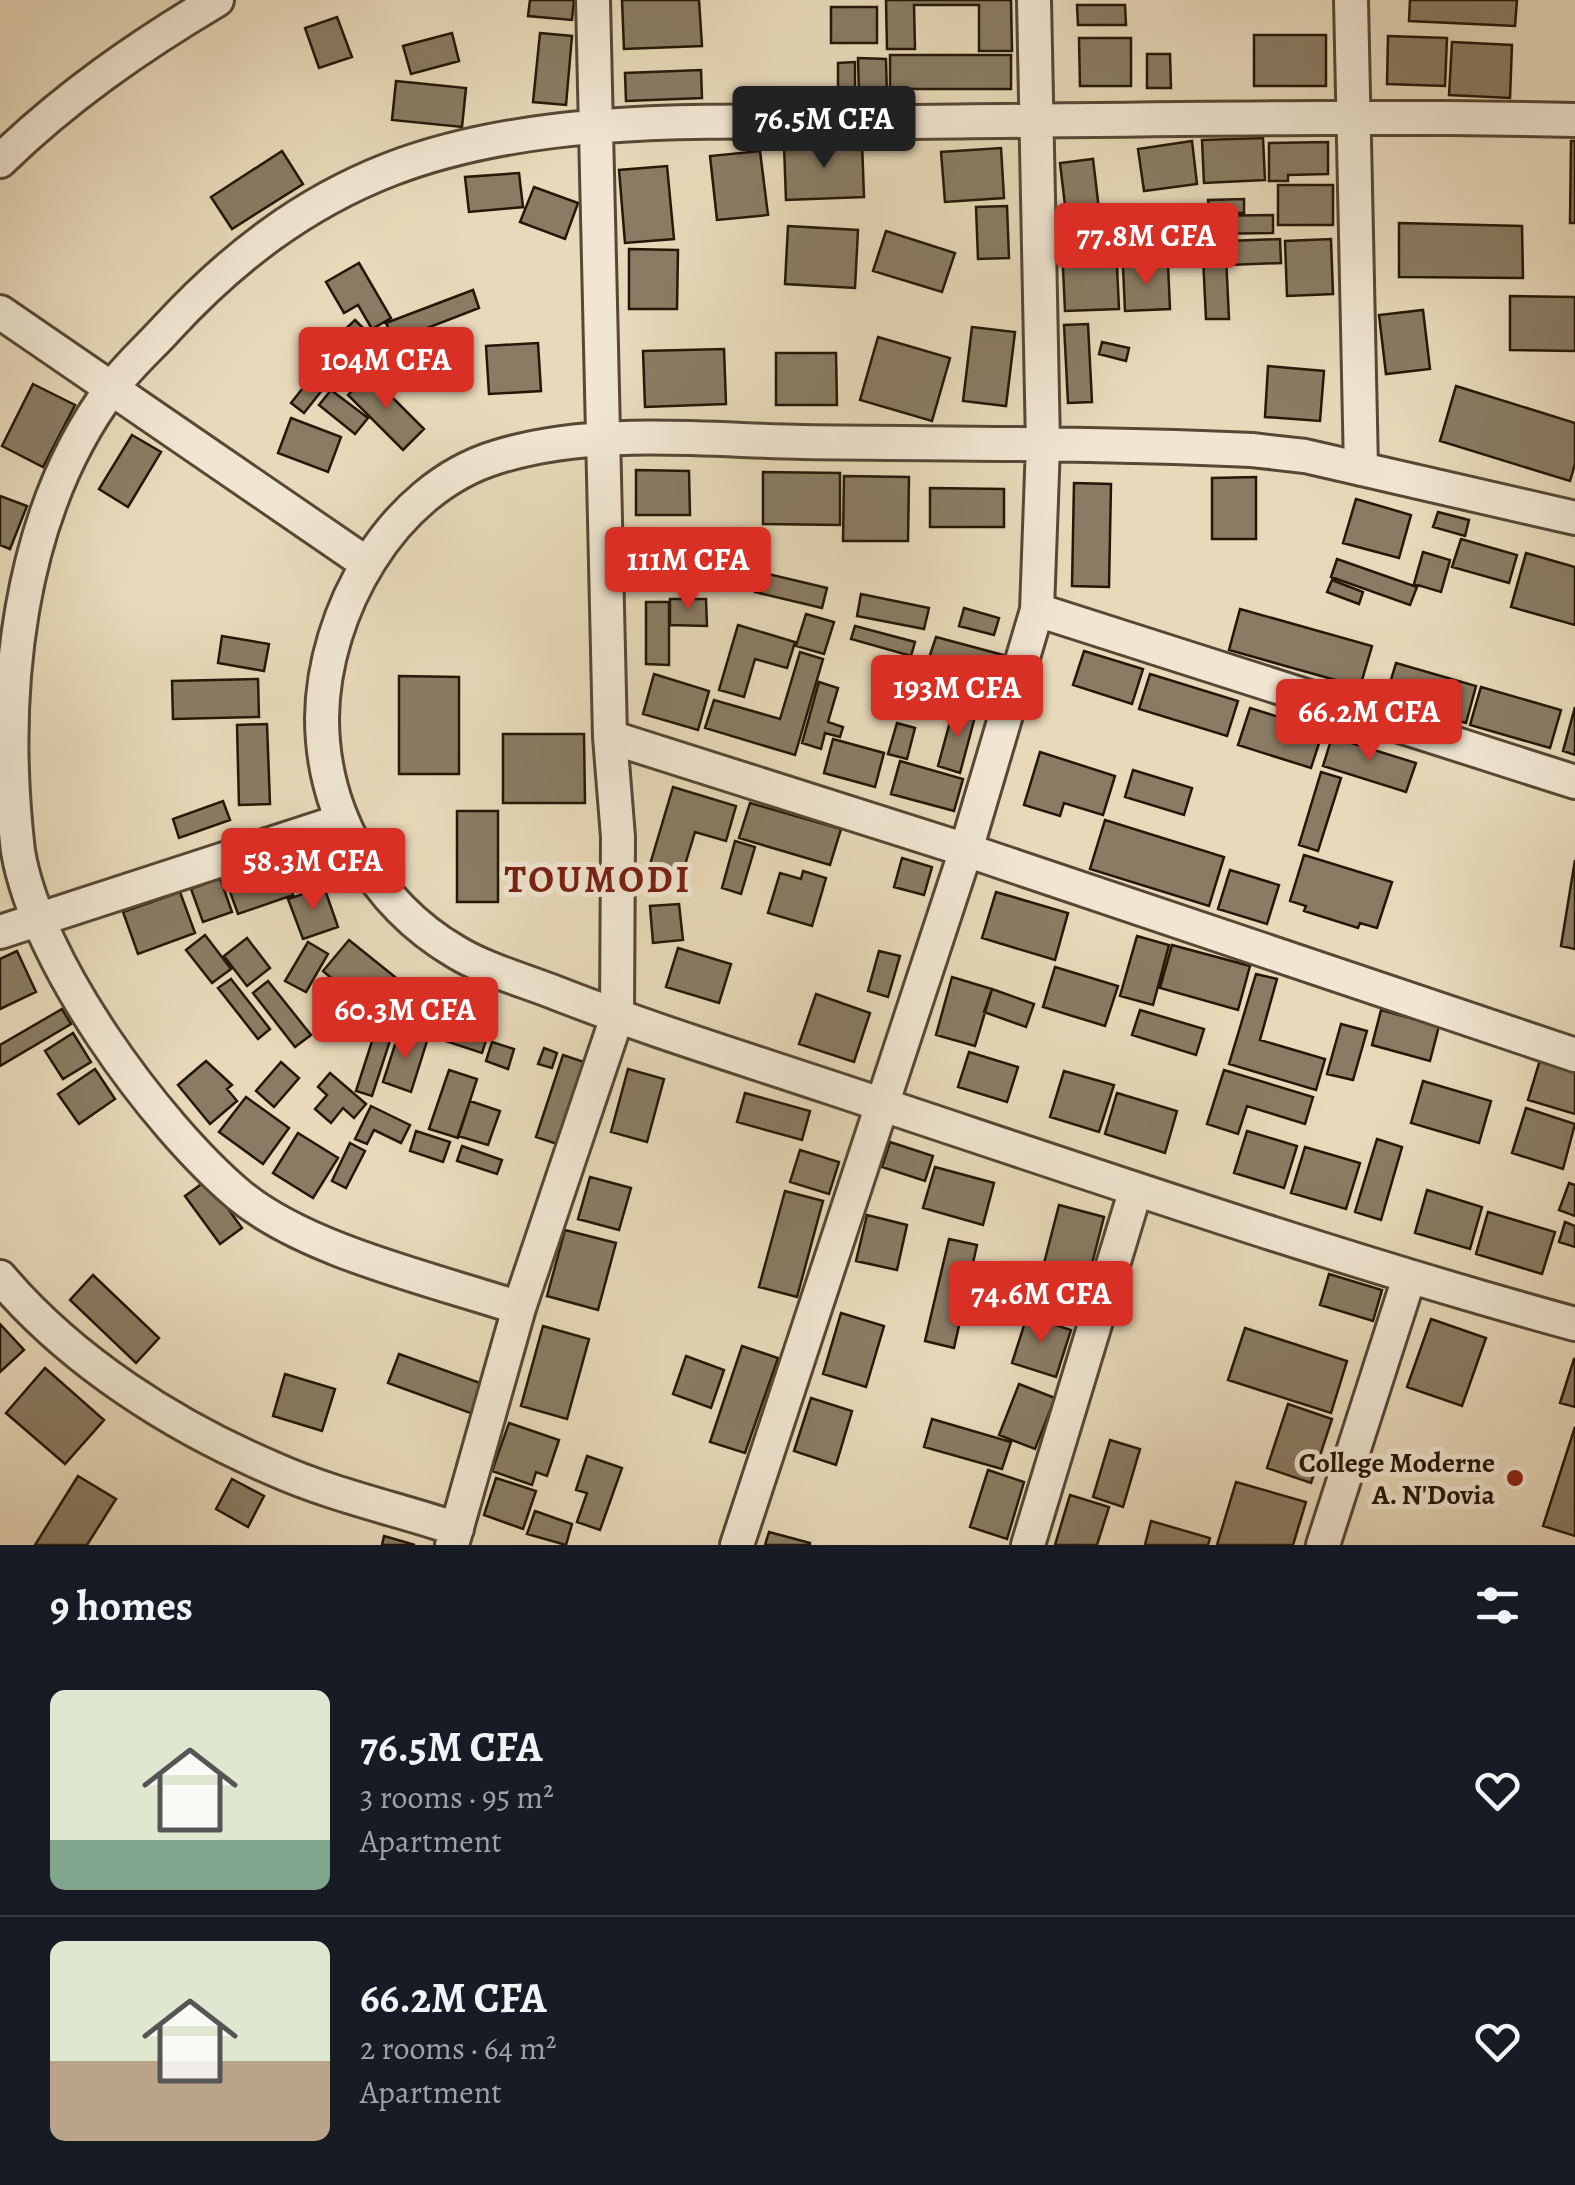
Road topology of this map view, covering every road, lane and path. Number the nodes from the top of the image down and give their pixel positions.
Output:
1 (217, 0) edge
2 (592, 0) edge
3 (1034, 0) edge
4 (1352, 0) edge
5 (1352, 116) junction
6 (1575, 120) edge
7 (1037, 121) junction
8 (594, 126) junction
9 (0, 161) edge
10 (0, 312) edge
11 (111, 389) junction
12 (604, 439) junction
13 (1043, 445) junction
14 (1361, 469) junction
15 (1575, 518) edge
16 (366, 563) junction
17 (1036, 610) junction
18 (610, 737) junction
19 (1575, 782) edge
20 (341, 821) junction
21 (966, 850) junction
22 (38, 918) junction
23 (0, 932) edge
24 (617, 1017) junction
25 (1575, 1054) edge
26 (880, 1104) junction
27 (1136, 1189) junction
28 (0, 1276) edge
29 (1409, 1278) junction
30 (519, 1308) junction
31 (1575, 1324) edge
32 (454, 1537) edge
33 (738, 1545) edge
34 (1028, 1545) edge
35 (1323, 1545) edge

1 - 9 street
2 - 8 street
3 - 7 street
4 - 5 street
5 - 6 street
5 - 7 street
5 - 14 street
7 - 8 street
7 - 13 street
8 - 11 street
8 - 12 street
10 - 11 street
11 - 16 street
11 - 22 street
12 - 13 street
12 - 16 street
12 - 18 street
13 - 14 street
13 - 17 street
14 - 15 street
16 - 20 street
17 - 19 street
17 - 21 street
18 - 21 street
18 - 24 street
20 - 22 street
20 - 24 street
21 - 25 street
21 - 26 street
22 - 23 street
22 - 30 street
24 - 26 street
24 - 30 street
26 - 27 street
26 - 33 street
27 - 29 street
27 - 34 street
28 - 32 street
29 - 31 street
29 - 35 street
30 - 32 street

